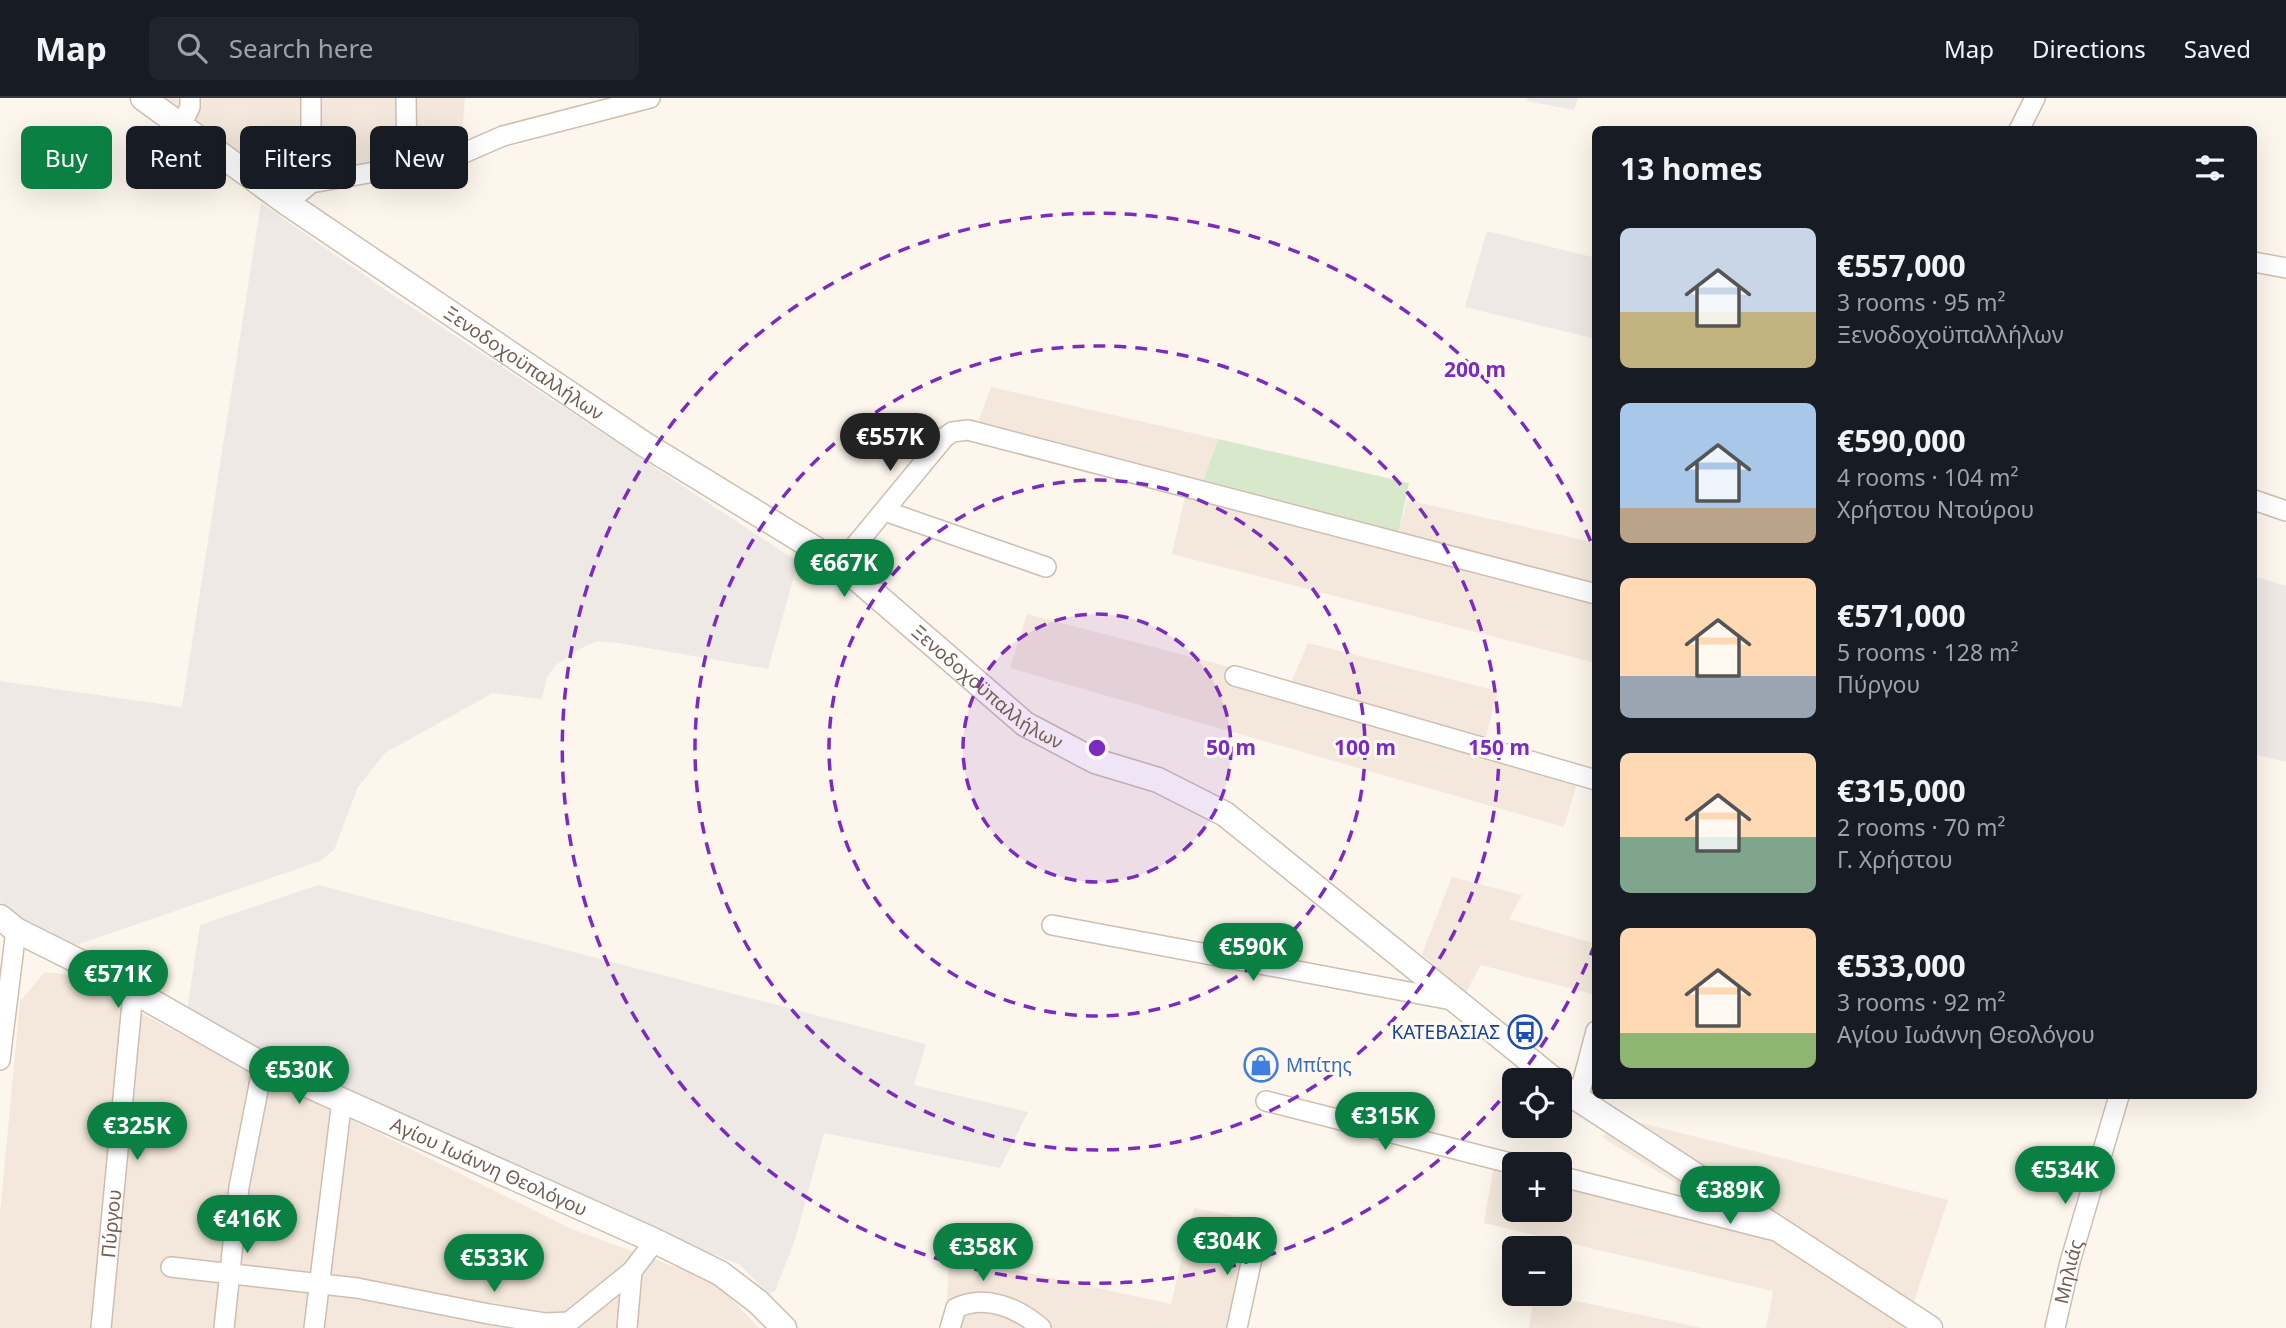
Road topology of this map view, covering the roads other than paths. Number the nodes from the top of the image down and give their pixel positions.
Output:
1 (143, 98) edge
2 (190, 98) edge
3 (311, 98) edge
4 (406, 98) edge
5 (650, 98) edge
6 (2035, 98) edge
7 (182, 124) junction
8 (311, 126) edge
9 (406, 126) edge
10 (2021, 126) edge
11 (468, 151) edge
12 (304, 189) edge
13 (287, 203) junction
14 (2257, 263) edge
15 (2286, 268) edge
16 (2257, 501) edge
17 (885, 511) junction
18 (2286, 511) edge
19 (840, 564) junction
20 (1046, 567) dead end
21 (1592, 593) edge
22 (1235, 677) dead end
23 (1592, 779) edge
24 (8, 924) edge
25 (1052, 925) dead end
26 (7, 960) edge
27 (133, 993) junction
28 (1461, 1002) junction
29 (1592, 1040) edge
30 (1, 1047) edge
31 (262, 1065) junction
32 (1540, 1068) edge
33 (1572, 1083) edge
34 (1572, 1095) edge
35 (2118, 1099) edge
36 (342, 1100) junction
37 (1266, 1101) dead end
38 (1502, 1161) edge
39 (1572, 1179) edge
40 (1783, 1233) junction
41 (1257, 1235) dead end
42 (655, 1241) junction
43 (172, 1267) dead end
44 (632, 1271) junction
45 (229, 1273) junction
46 (319, 1283) junction
47 (102, 1328) edge
48 (224, 1328) edge
49 (314, 1328) edge
50 (627, 1328) edge
51 (784, 1328) edge
52 (950, 1328) edge
53 (1041, 1328) edge
54 (1237, 1328) edge
55 (1930, 1328) edge
56 (2055, 1328) edge

1 - 7 street, Ξενοδοχοϋπαλλήλων
2 - 7 street
3 - 8 street
4 - 9 street
5 - 11 street
6 - 10 street
7 - 13 street, Ξενοδοχοϋπαλλήλων
12 - 13 street
13 - 19 street, Ξενοδοχοϋπαλλήλων
14 - 15 street
16 - 18 street
17 - 19 street
17 - 20 street
17 - 21 street
19 - 28 street, Ξενοδοχοϋπαλλήλων
22 - 23 street
24 - 26 street
24 - 27 street, Αγίου Ιωάννη Θεολόγου
25 - 28 street
26 - 30 street
27 - 31 street, Αγίου Ιωάννη Θεολόγου
27 - 47 street, Πύργου
28 - 32 street, Ξενοδοχοϋπαλλήλων
29 - 33 street
31 - 36 street, Αγίου Ιωάννη Θεολόγου
31 - 45 street
34 - 40 street
35 - 56 street, Μηλιάς
36 - 42 street, Αγίου Ιωάννη Θεολόγου
36 - 46 street
37 - 38 street
39 - 40 street
40 - 55 street
41 - 54 street
42 - 44 street
42 - 51 street, Αγίου Ιωάννη Θεολόγου
43 - 45 street
44 - 46 street
44 - 50 street
45 - 46 street
45 - 48 street
46 - 49 street
52 - 53 street

